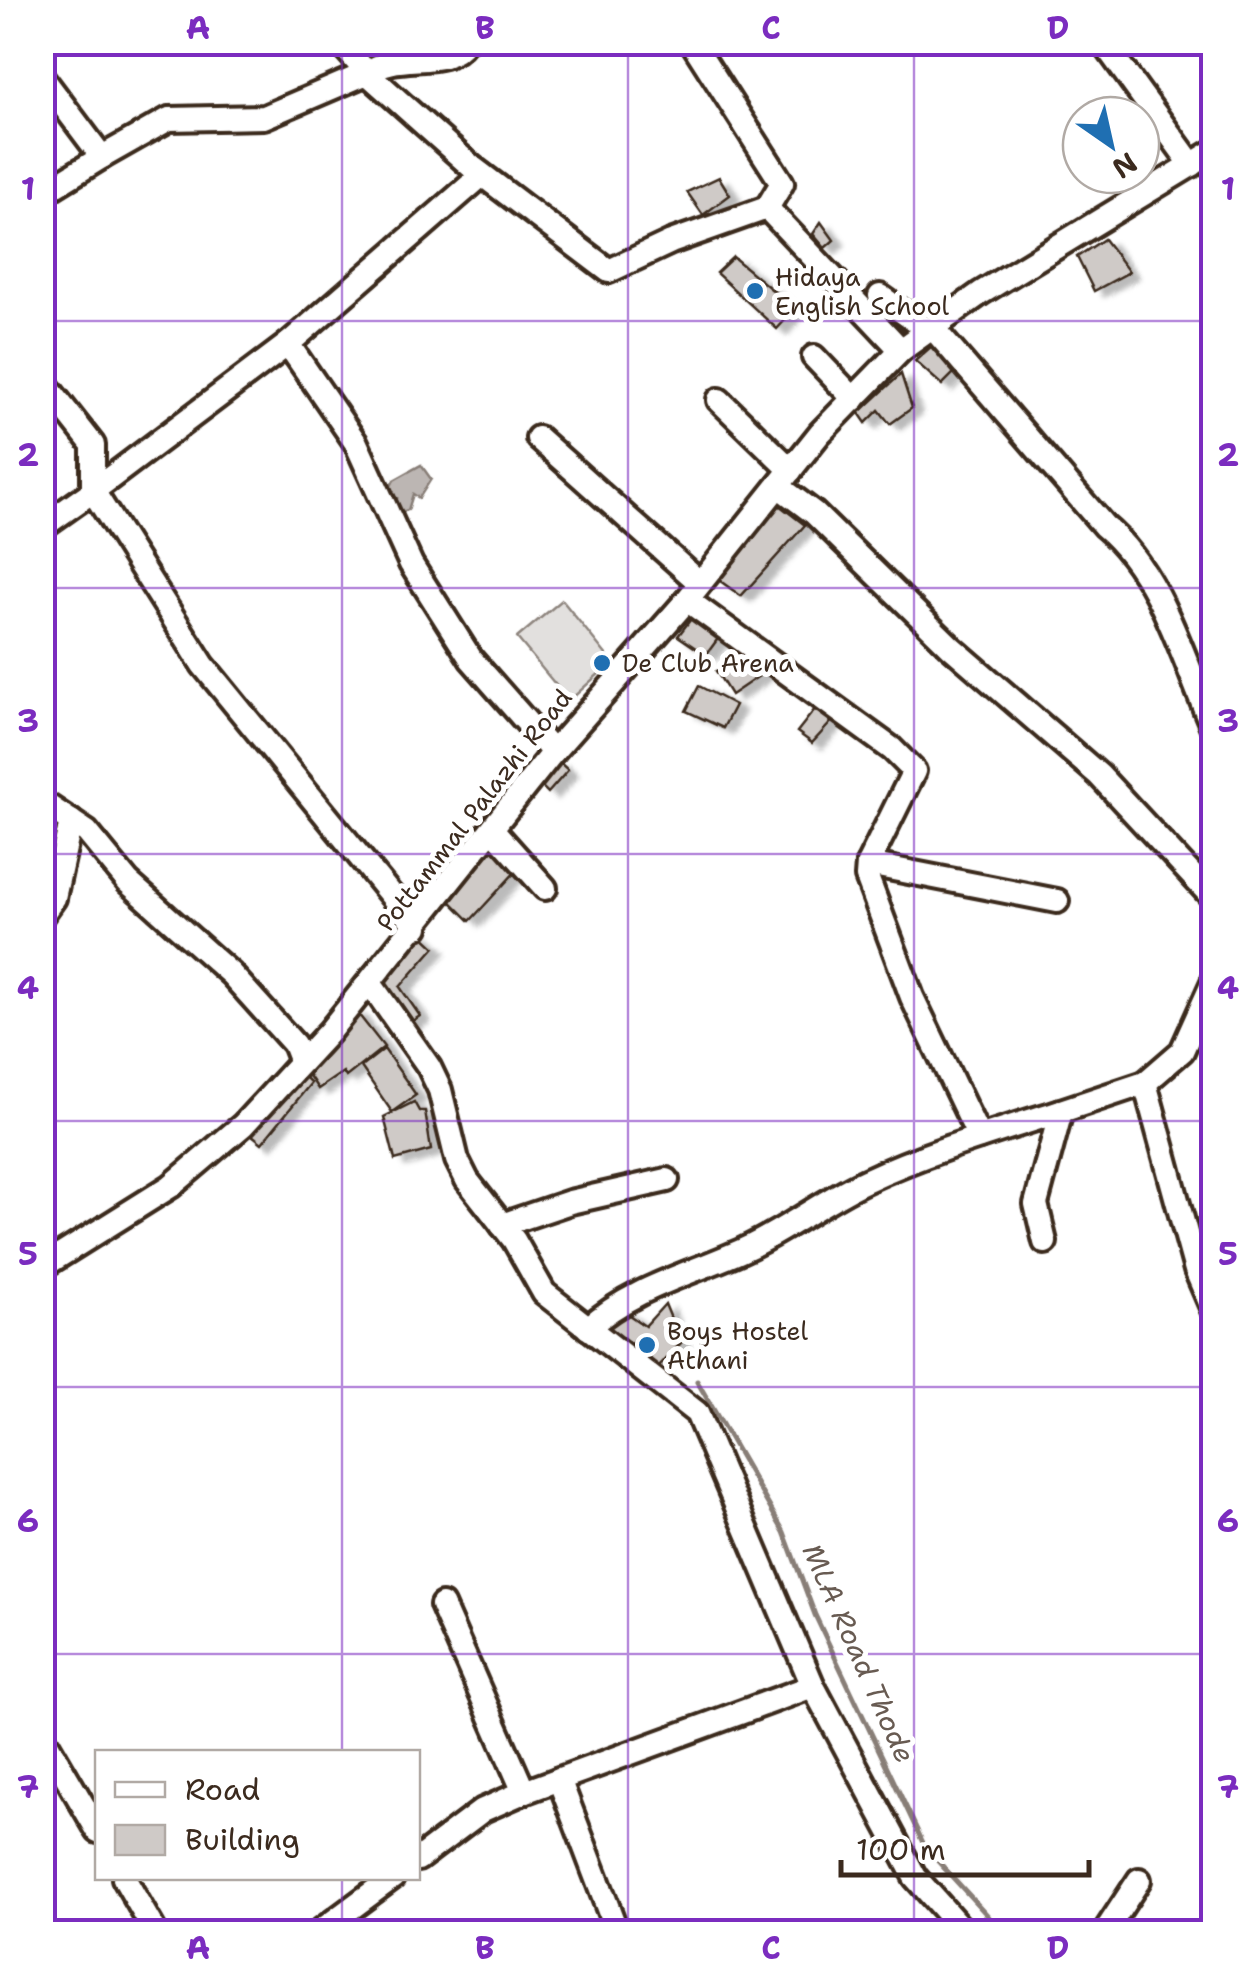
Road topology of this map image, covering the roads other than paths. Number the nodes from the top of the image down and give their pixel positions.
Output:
1 (340, 42) edge
2 (465, 42) edge
3 (692, 42) edge
4 (1103, 42) edge
5 (367, 73) junction
6 (42, 77) edge
7 (1214, 151) edge
8 (102, 157) junction
9 (1192, 165) junction
10 (482, 175) junction
11 (42, 194) edge
12 (767, 208) junction
13 (880, 296) dead end
14 (930, 329) junction
15 (288, 344) junction
16 (901, 350) junction
17 (814, 357) dead end
18 (42, 380) edge
19 (854, 399) junction
20 (719, 400) dead end
21 (538, 438) dead end
22 (784, 478) junction
23 (93, 492) junction
24 (42, 526) edge
25 (694, 591) junction
26 (1214, 730) edge
27 (552, 752) junction
28 (42, 802) edge
29 (71, 821) junction
30 (493, 830) junction
31 (868, 864) junction
32 (544, 888) dead end
33 (1214, 899) edge
34 (1057, 901) dead end
35 (42, 915) edge
36 (417, 928) junction
37 (1214, 980) edge
38 (370, 983) junction
39 (301, 1062) junction
40 (1145, 1083) junction
41 (1060, 1111) junction
42 (978, 1138) junction
43 (666, 1180) dead end
44 (502, 1225) junction
45 (1045, 1242) dead end
46 (42, 1267) edge
47 (1214, 1312) edge
48 (588, 1328) junction
49 (442, 1605) dead end
50 (813, 1686) junction
51 (42, 1735) edge
52 (559, 1779) junction
53 (524, 1792) junction
54 (95, 1827) edge
55 (420, 1857) edge
56 (125, 1880) edge
57 (389, 1880) edge
58 (1139, 1880) dead end
59 (155, 1932) edge
60 (319, 1932) edge
61 (617, 1932) edge
62 (964, 1932) edge
63 (1105, 1932) edge

1 - 5 street
2 - 5 street
3 - 12 street
4 - 9 street
5 - 8 street
5 - 10 street
6 - 8 street
7 - 9 street, Pottammal Palazhi Road
8 - 11 street
9 - 14 street, Pottammal Palazhi Road
10 - 12 street
10 - 15 street
12 - 16 street
13 - 14 street
14 - 16 street, Pottammal Palazhi Road
14 - 26 street
15 - 23 street
15 - 27 street
16 - 19 street, Pottammal Palazhi Road
17 - 19 street
18 - 23 street
19 - 22 street, Pottammal Palazhi Road
20 - 22 street
21 - 25 street
22 - 25 street, Pottammal Palazhi Road
22 - 33 street
23 - 24 street
23 - 36 street
25 - 27 street, Pottammal Palazhi Road
25 - 31 street
27 - 30 street, Pottammal Palazhi Road
28 - 29 street
29 - 35 street
29 - 39 street
30 - 32 street
30 - 36 street, Pottammal Palazhi Road
31 - 34 street
31 - 42 street
36 - 38 street, Pottammal Palazhi Road
37 - 40 street
38 - 39 street, Pottammal Palazhi Road
38 - 44 street
39 - 46 street, Pottammal Palazhi Road
40 - 41 street
40 - 47 street
41 - 42 street
41 - 45 street
42 - 48 street
43 - 44 street
44 - 48 street
48 - 50 street
49 - 53 street
50 - 52 street
50 - 62 street
51 - 54 street
52 - 53 street
52 - 61 street
53 - 55 street
56 - 59 street
57 - 60 street
58 - 63 street

